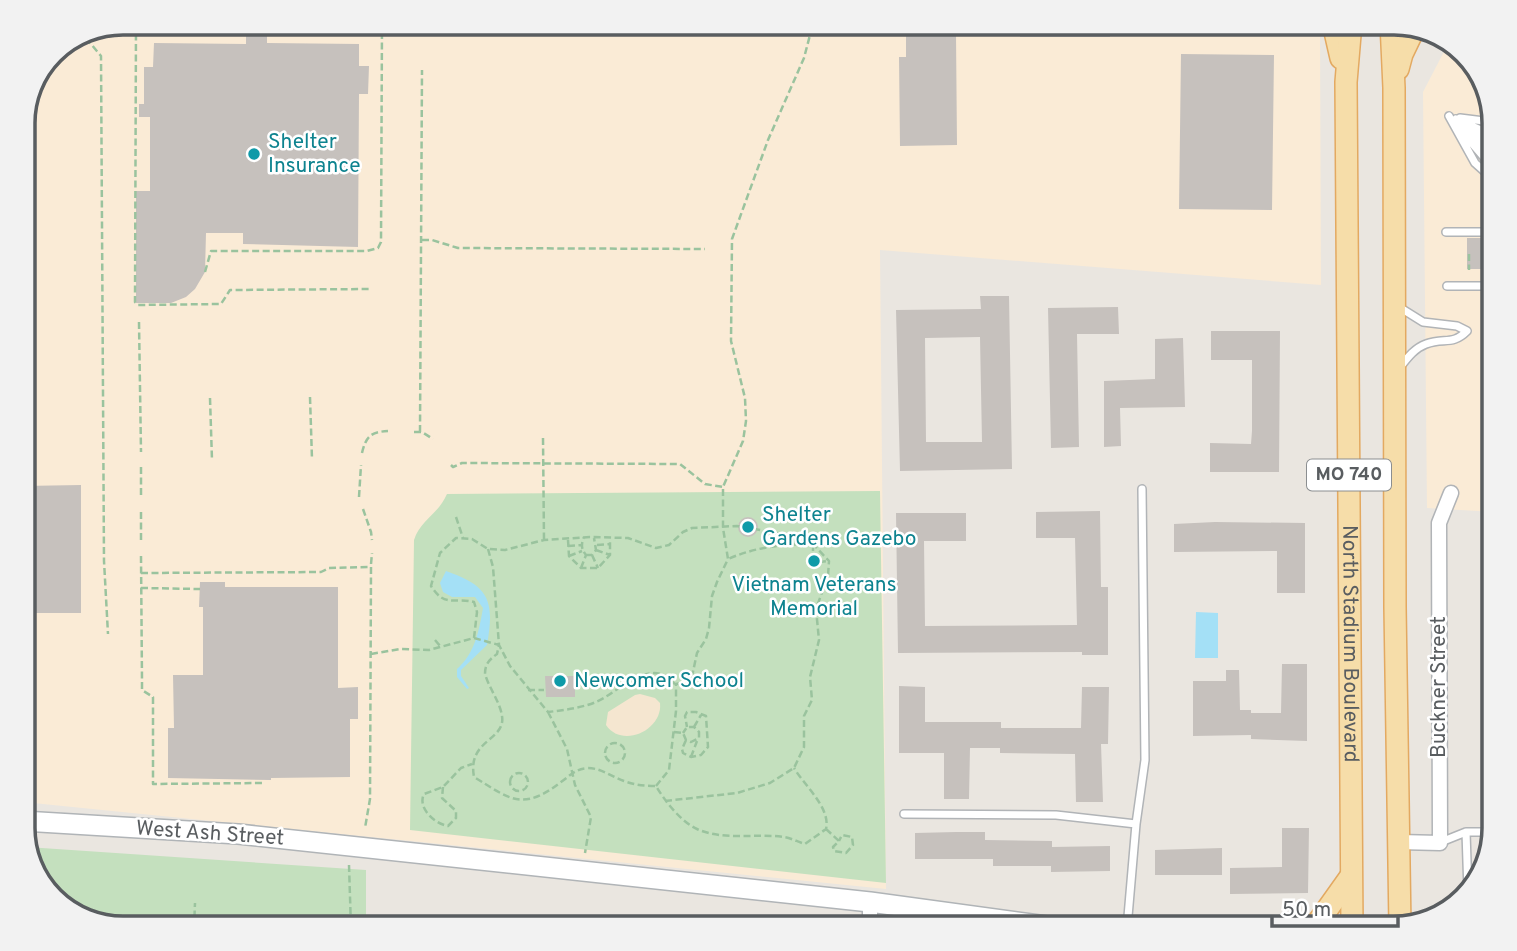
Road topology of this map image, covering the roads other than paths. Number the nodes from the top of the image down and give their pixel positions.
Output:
1 (1336, 35) edge
2 (1350, 35) edge
3 (1392, 35) edge
4 (1410, 37) edge
5 (1346, 82) junction
6 (1394, 88) junction
7 (1449, 116) junction
8 (1482, 121) edge
9 (1482, 131) edge
10 (1482, 139) edge
11 (1482, 147) edge
12 (1482, 155) edge
13 (1482, 169) edge
14 (1446, 232) dead end
15 (1482, 232) edge
16 (1447, 286) dead end
17 (1482, 286) edge
18 (1395, 305) junction
19 (1395, 372) junction
20 (1142, 489) dead end
21 (1451, 493) dead end
22 (904, 814) dead end
23 (35, 822) edge
24 (1136, 824) junction
25 (1466, 832) junction
26 (1482, 832) edge
27 (1399, 842) junction
28 (1440, 842) junction
29 (1467, 863) junction
30 (1474, 863) edge
31 (1468, 875) edge
32 (1351, 876) junction
33 (870, 902) junction
34 (1400, 915) edge
35 (870, 916) edge
36 (973, 916) edge
37 (1128, 916) edge
38 (1323, 916) edge
39 (1352, 916) edge

1 - 5 main road
2 - 5 main road, North Stadium Boulevard / MO 740
3 - 6 main road, MO 740
4 - 6 main road
5 - 32 main road, North Stadium Boulevard / MO 740
6 - 18 main road, MO 740
7 - 8 lane
7 - 9 lane
7 - 10 lane
7 - 11 lane
7 - 12 lane
7 - 13 lane
14 - 15 lane
16 - 17 lane
18 - 19 main road, MO 740
18 - 19 lane
19 - 27 main road, MO 740
20 - 24 lane
21 - 28 street, Buckner Street
22 - 24 lane
23 - 33 street, West Ash Street
24 - 37 lane
25 - 26 lane
25 - 28 lane
25 - 29 lane
27 - 28 street
27 - 34 main road, MO 740
29 - 30 lane
29 - 31 lane
32 - 38 main road
32 - 39 main road, North Stadium Boulevard / MO 740
33 - 35 street
33 - 36 street

